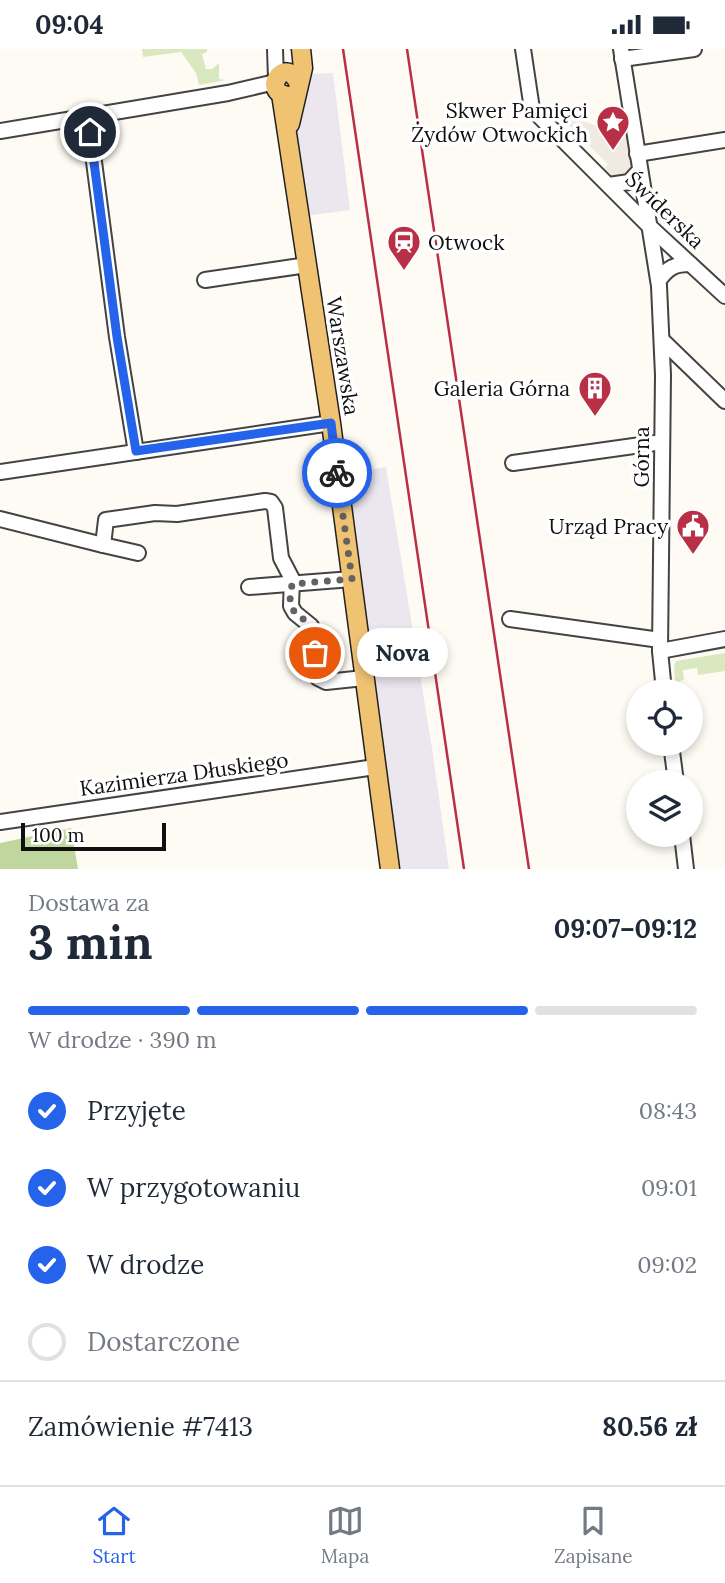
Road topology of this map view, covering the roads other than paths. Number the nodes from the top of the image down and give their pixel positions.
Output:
1 (276, 49) edge
2 (284, 49) edge
3 (291, 49) edge
4 (300, 49) edge
5 (523, 49) edge
6 (694, 49) edge
7 (622, 54) edge
8 (285, 83) junction
9 (88, 116) junction
10 (0, 131) edge
11 (725, 140) edge
12 (638, 154) junction
13 (640, 170) junction
14 (609, 185) junction
15 (648, 225) junction
16 (690, 264) junction
17 (307, 265) junction
18 (205, 280) dead end
19 (659, 280) junction
20 (725, 296) edge
21 (662, 340) junction
22 (725, 401) edge
23 (331, 423) junction
24 (662, 442) junction
25 (136, 451) junction
26 (513, 463) dead end
27 (0, 472) edge
28 (0, 519) edge
29 (103, 545) junction
30 (138, 553) dead end
31 (352, 579) junction
32 (292, 584) junction
33 (249, 587) dead end
34 (510, 619) dead end
35 (725, 639) edge
36 (660, 646) junction
37 (364, 678) junction
38 (663, 679) edge
39 (375, 767) junction
40 (0, 822) edge
41 (683, 847) edge
42 (390, 869) edge
43 (686, 869) edge

1 - 8 street, Warszawska
2 - 3 street
4 - 8 main road, Warszawska
5 - 14 street, Świderska
6 - 7 street
7 - 12 street, Górna
8 - 9 street
8 - 17 main road, Warszawska
9 - 10 street
9 - 25 street
11 - 12 street
12 - 13 street, Górna
13 - 14 street
13 - 15 street, Górna
14 - 15 street, Świderska
15 - 16 street, Świderska
15 - 19 street, Górna
16 - 19 street
16 - 20 street, Świderska
17 - 18 street
17 - 23 main road, Warszawska
19 - 21 street, Górna
21 - 22 street
21 - 24 street, Górna
23 - 25 street
23 - 31 main road, Warszawska
24 - 26 street
24 - 36 street, Górna
25 - 27 street
28 - 29 street
29 - 30 street
29 - 32 street
31 - 32 street
31 - 37 main road, Warszawska
32 - 33 street
32 - 37 street
34 - 36 street
35 - 36 street
36 - 38 street, Górna
37 - 39 main road, Warszawska
39 - 40 street, Kazimierza Dłuskiego
39 - 42 main road, Warszawska
41 - 43 street

